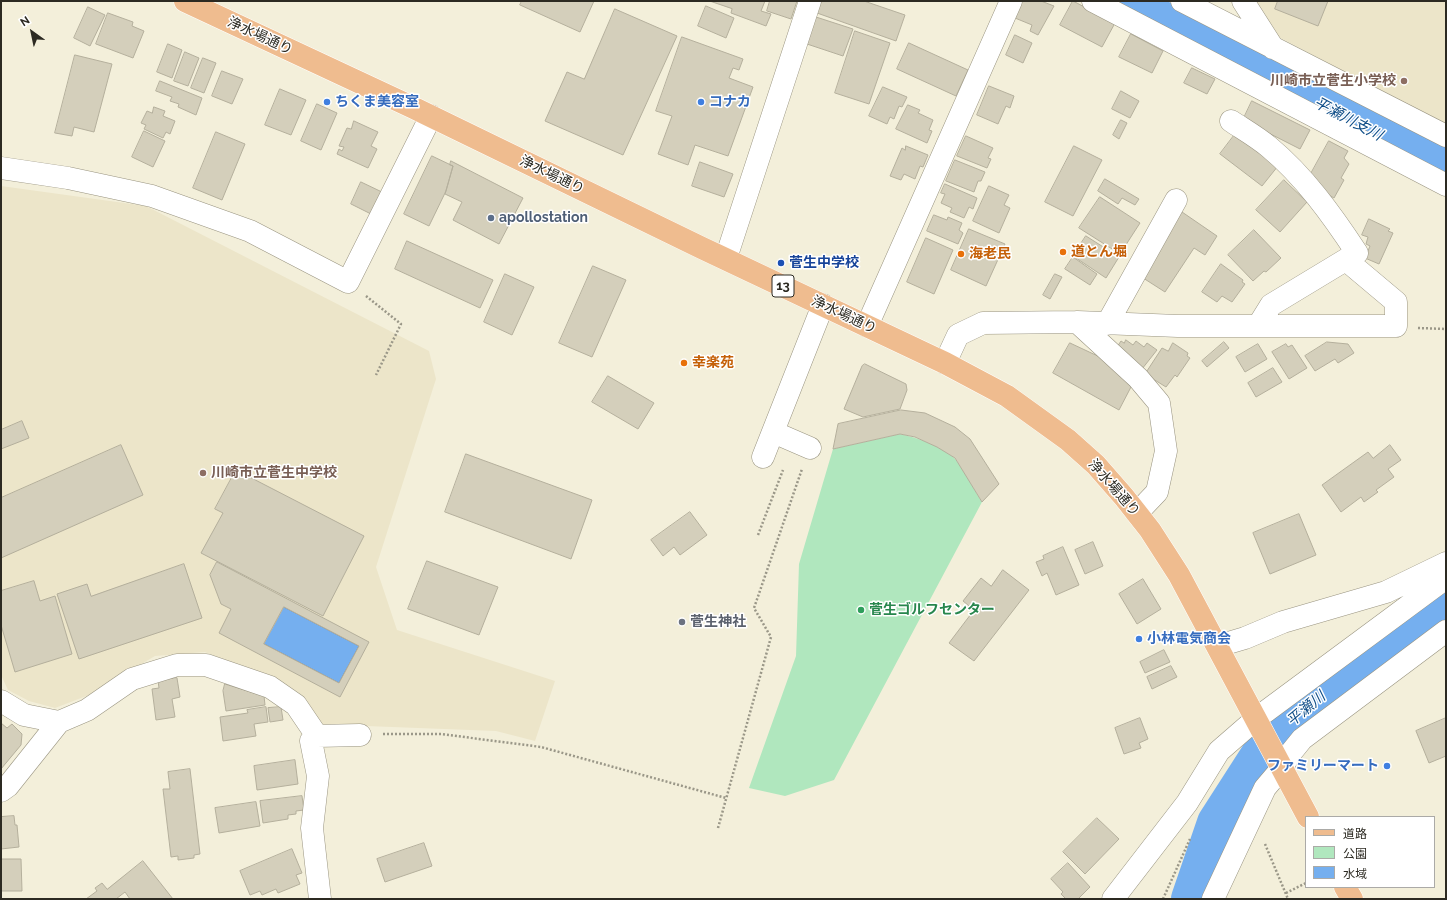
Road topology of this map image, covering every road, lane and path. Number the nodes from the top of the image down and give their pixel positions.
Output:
1 (184, 1) edge
2 (810, 1) edge
3 (1011, 1) edge
4 (1093, 1) edge
5 (1182, 1) edge
6 (1243, 1) edge
7 (1273, 49) junction
8 (431, 116) junction
9 (1231, 121) dead end
10 (1446, 136) edge
11 (1, 168) edge
12 (1446, 185) edge
13 (1176, 200) dead end
14 (726, 258) junction
15 (1346, 260) junction
16 (348, 282) junction
17 (823, 305) junction
18 (1077, 322) junction
19 (1107, 324) junction
20 (867, 326) junction
21 (1258, 326) junction
22 (1396, 326) junction
23 (1446, 330) edge
24 (945, 363) junction
25 (376, 375) dead end
26 (773, 432) junction
27 (810, 448) joint
28 (763, 457) dead end
29 (773, 496) dead end
30 (1137, 514) junction
31 (758, 535) dead end
32 (1446, 563) edge
33 (1446, 578) edge
34 (1446, 631) edge
35 (1218, 646) junction
36 (1, 701) edge
37 (1257, 718) junction
38 (59, 722) junction
39 (360, 735) joint
40 (317, 736) junction
41 (1282, 768) junction
42 (1, 791) edge
43 (726, 798) junction
44 (1252, 815) junction
45 (1307, 816) edge
46 (718, 828) dead end
47 (1193, 833) dead end
48 (1305, 884) edge
49 (1346, 888) edge
50 (1286, 893) junction
51 (320, 899) edge
52 (1113, 899) edge
53 (1163, 899) edge
54 (1213, 899) edge
55 (1288, 899) edge
56 (1352, 899) edge

1 - 8 main road, 浄水場通り / 13
2 - 14 street
3 - 20 street
4 - 12 street
5 - 7 street
6 - 7 street
7 - 10 street
8 - 14 main road, 浄水場通り / 13
8 - 16 street
9 - 15 street
11 - 16 street
13 - 19 street
14 - 17 main road, 浄水場通り / 13
15 - 21 street
15 - 22 street
16 - 25 path
17 - 20 main road, 浄水場通り / 13
17 - 26 street
18 - 19 street
18 - 24 street
18 - 30 street
19 - 21 street
20 - 24 main road, 浄水場通り / 13
21 - 22 street
22 - 23 path
24 - 30 main road, 浄水場通り / 13
26 - 27 street
26 - 28 street
27 - 43 path
29 - 31 path
30 - 35 main road, 浄水場通り / 13
32 - 35 street
33 - 37 street
34 - 41 street
35 - 37 main road, 浄水場通り / 13
36 - 38 street
37 - 41 main road, 浄水場通り / 13
37 - 52 street
38 - 40 street
38 - 42 street
39 - 40 street
39 - 43 path
40 - 51 street
41 - 44 street
41 - 45 main road, 浄水場通り / 13
43 - 46 path
44 - 50 path
44 - 54 street
47 - 53 path
48 - 50 path
49 - 56 main road
50 - 55 path

